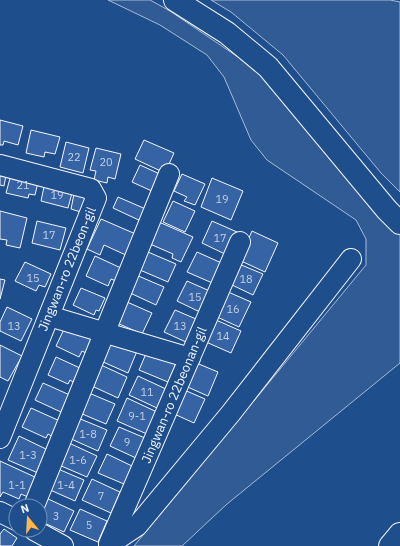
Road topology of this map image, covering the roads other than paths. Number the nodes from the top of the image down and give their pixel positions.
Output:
1 (175, 0) edge
2 (0, 165) edge
3 (169, 174) dead end
4 (400, 223) edge
5 (240, 242) dead end
6 (351, 259) dead end
7 (49, 316) junction
8 (104, 332) junction
9 (190, 358) junction
10 (0, 438) edge
11 (37, 498) edge
12 (400, 534) edge
13 (48, 538) edge
14 (108, 545) edge
15 (63, 546) edge
16 (390, 546) edge

1 - 4 main road
2 - 7 street, Jingwan-ro 22beon-gil
3 - 8 street
5 - 9 street, Jingwan-ro 22beonan-gil
6 - 14 street
7 - 8 street
7 - 10 street, Jingwan-ro 22beon-gil
8 - 9 street
8 - 11 street
9 - 14 street, Jingwan-ro 22beonan-gil
12 - 16 main road
13 - 15 street

